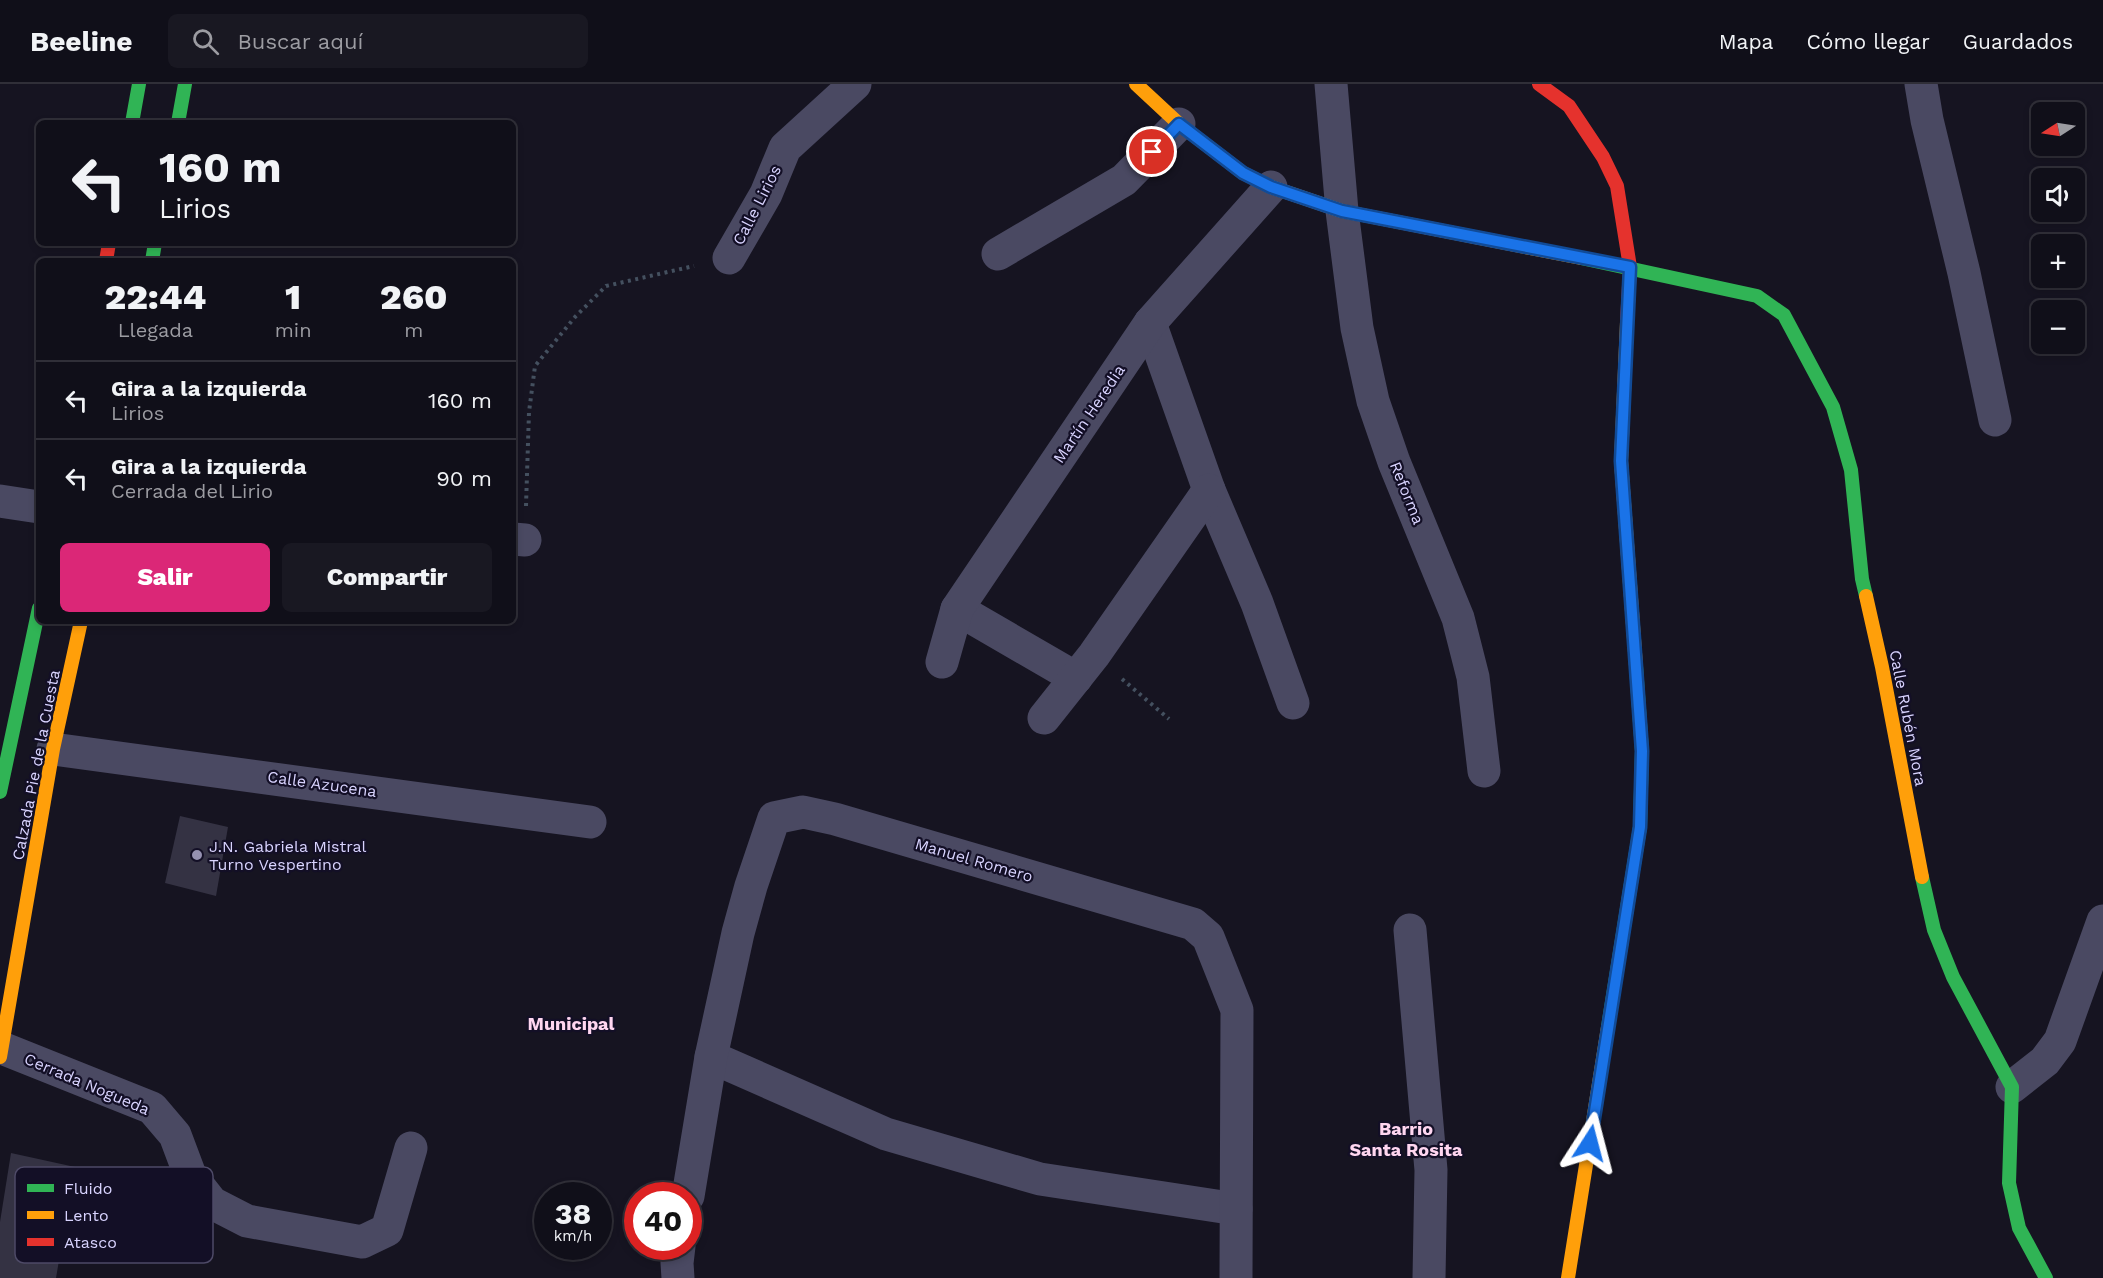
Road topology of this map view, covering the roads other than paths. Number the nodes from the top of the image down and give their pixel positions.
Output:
1 (139, 84) edge
2 (185, 84) edge
3 (855, 84) edge
4 (1136, 84) edge
5 (1331, 84) edge
6 (1539, 84) edge
7 (1921, 84) edge
8 (133, 120) edge
9 (179, 120) edge
10 (1179, 124) junction
11 (1271, 187) junction
12 (1342, 211) junction
13 (998, 254) dead end
14 (729, 258) road end
15 (1630, 267) junction
16 (1150, 323) junction
17 (1995, 420) dead end
18 (1209, 490) junction
19 (0, 501) edge
20 (36, 507) edge
21 (957, 609) junction
22 (36, 622) edge
23 (80, 624) edge
24 (942, 662) dead end
25 (1085, 666) junction
26 (1293, 704) dead end
27 (1044, 718) dead end
28 (53, 749) junction
29 (1484, 771) dead end
30 (0, 792) edge
31 (590, 822) dead end
32 (2103, 921) edge
33 (1410, 930) dead end
34 (1, 1052) edge
35 (711, 1057) junction
36 (2012, 1087) junction
37 (411, 1148) dead end
38 (187, 1167) edge
39 (690, 1182) edge
40 (213, 1204) edge
41 (1236, 1209) junction
42 (678, 1260) edge
43 (678, 1278) edge
44 (1236, 1278) edge
45 (1429, 1278) edge
46 (1568, 1278) edge
47 (2046, 1278) edge

1 - 8 street
2 - 9 street
3 - 14 street, Calle Lirios
4 - 10 street, Calle Rubén Mora
5 - 12 street, Reforma
6 - 15 street
7 - 17 street
10 - 11 street, Calle Rubén Mora
10 - 13 street
11 - 12 street, Calle Rubén Mora
11 - 16 street, Martín Heredia
12 - 15 street, Calle Rubén Mora
12 - 29 street, Reforma
15 - 36 street, Calle Rubén Mora
15 - 46 street
16 - 18 street
16 - 21 street, Martín Heredia
18 - 25 street
18 - 26 street
19 - 20 street
21 - 24 street, Martín Heredia
21 - 25 street
22 - 30 street, Calzada Pie de la Cuesta
23 - 28 street, Calzada Pie de la Cuesta
25 - 27 street
28 - 31 street, Calle Azucena
28 - 34 street, Calzada Pie de la Cuesta
32 - 36 street
33 - 45 street
34 - 38 street, Cerrada Nogueda
35 - 39 street, Manuel Romero
35 - 41 street
35 - 41 street, Manuel Romero
36 - 47 street, Calle Rubén Mora
37 - 40 street, Cerrada Nogueda
41 - 44 street, Manuel Romero
42 - 43 street

